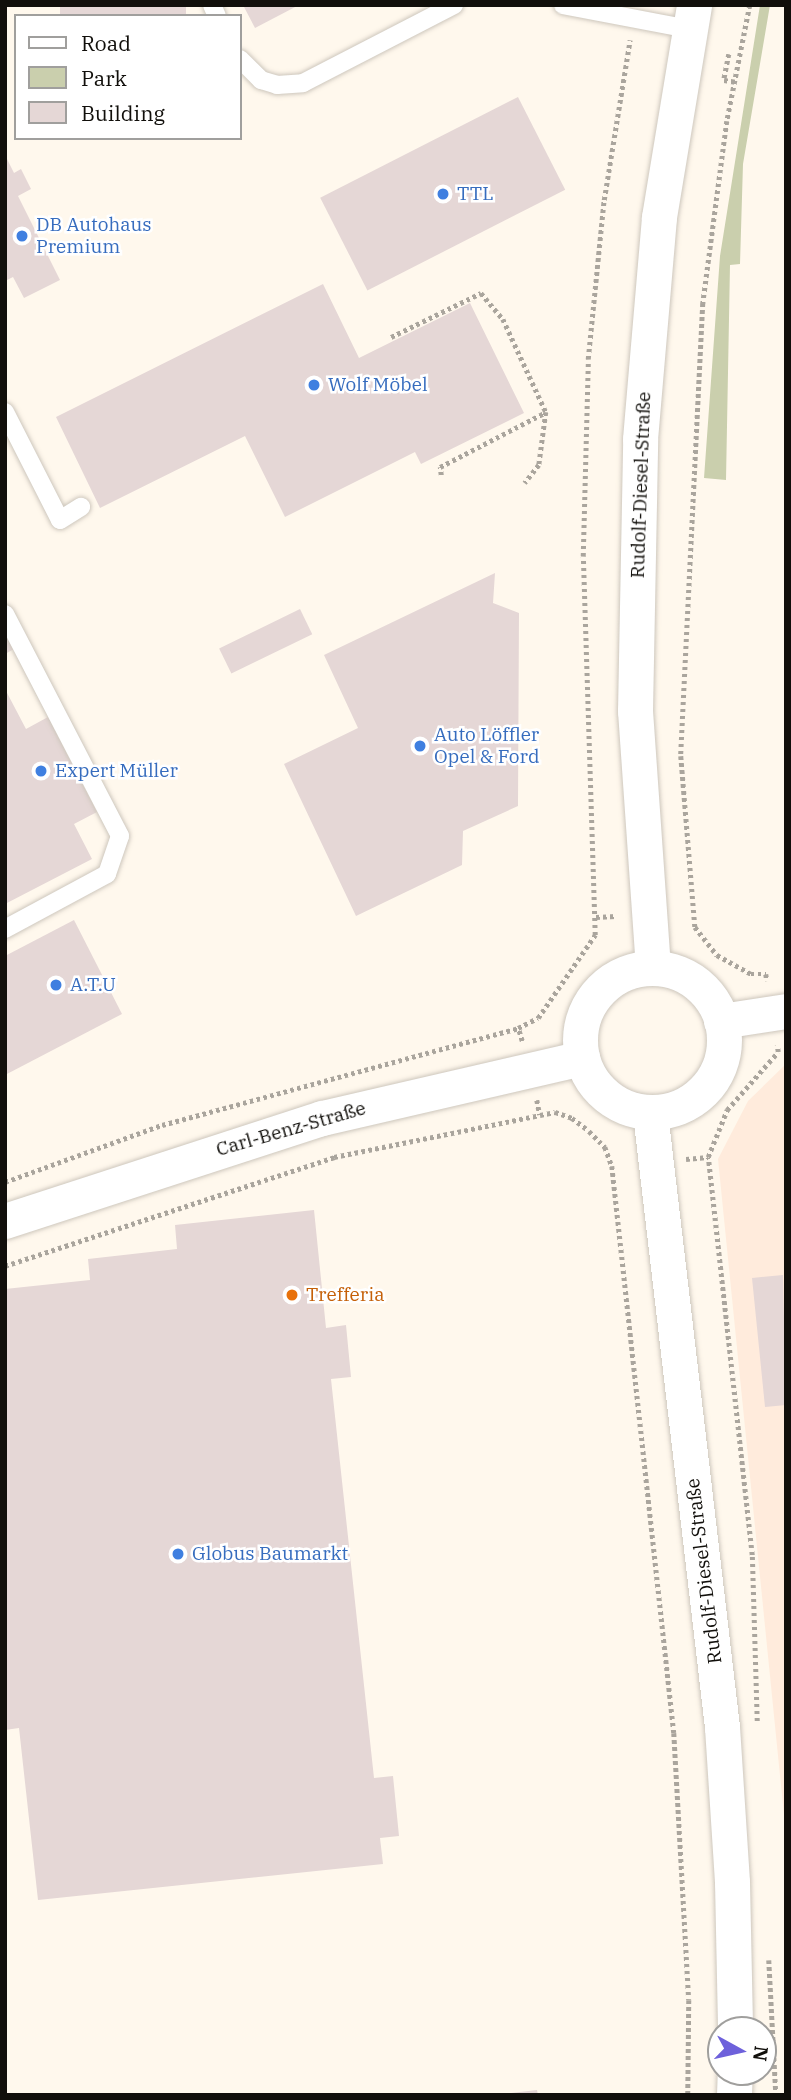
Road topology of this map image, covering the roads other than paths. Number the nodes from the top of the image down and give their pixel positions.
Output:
1 (454, 5) edge
2 (563, 5) edge
3 (691, 17) edge
4 (242, 61) edge
5 (5, 412) edge
6 (81, 507) dead end
7 (5, 614) edge
8 (5, 929) edge
9 (653, 968) junction
10 (779, 1012) edge
11 (721, 1021) junction
12 (582, 1058) junction
13 (650, 1113) junction
14 (5, 1221) edge
15 (735, 2016) edge

1 - 4 lane
2 - 3 lane
3 - 9 street, Rudolf-Diesel-Straße
5 - 6 lane
7 - 8 lane
9 - 11 street
9 - 12 street
10 - 11 street
11 - 13 street
12 - 13 street
12 - 14 street, Carl-Benz-Straße
13 - 15 street, Rudolf-Diesel-Straße

